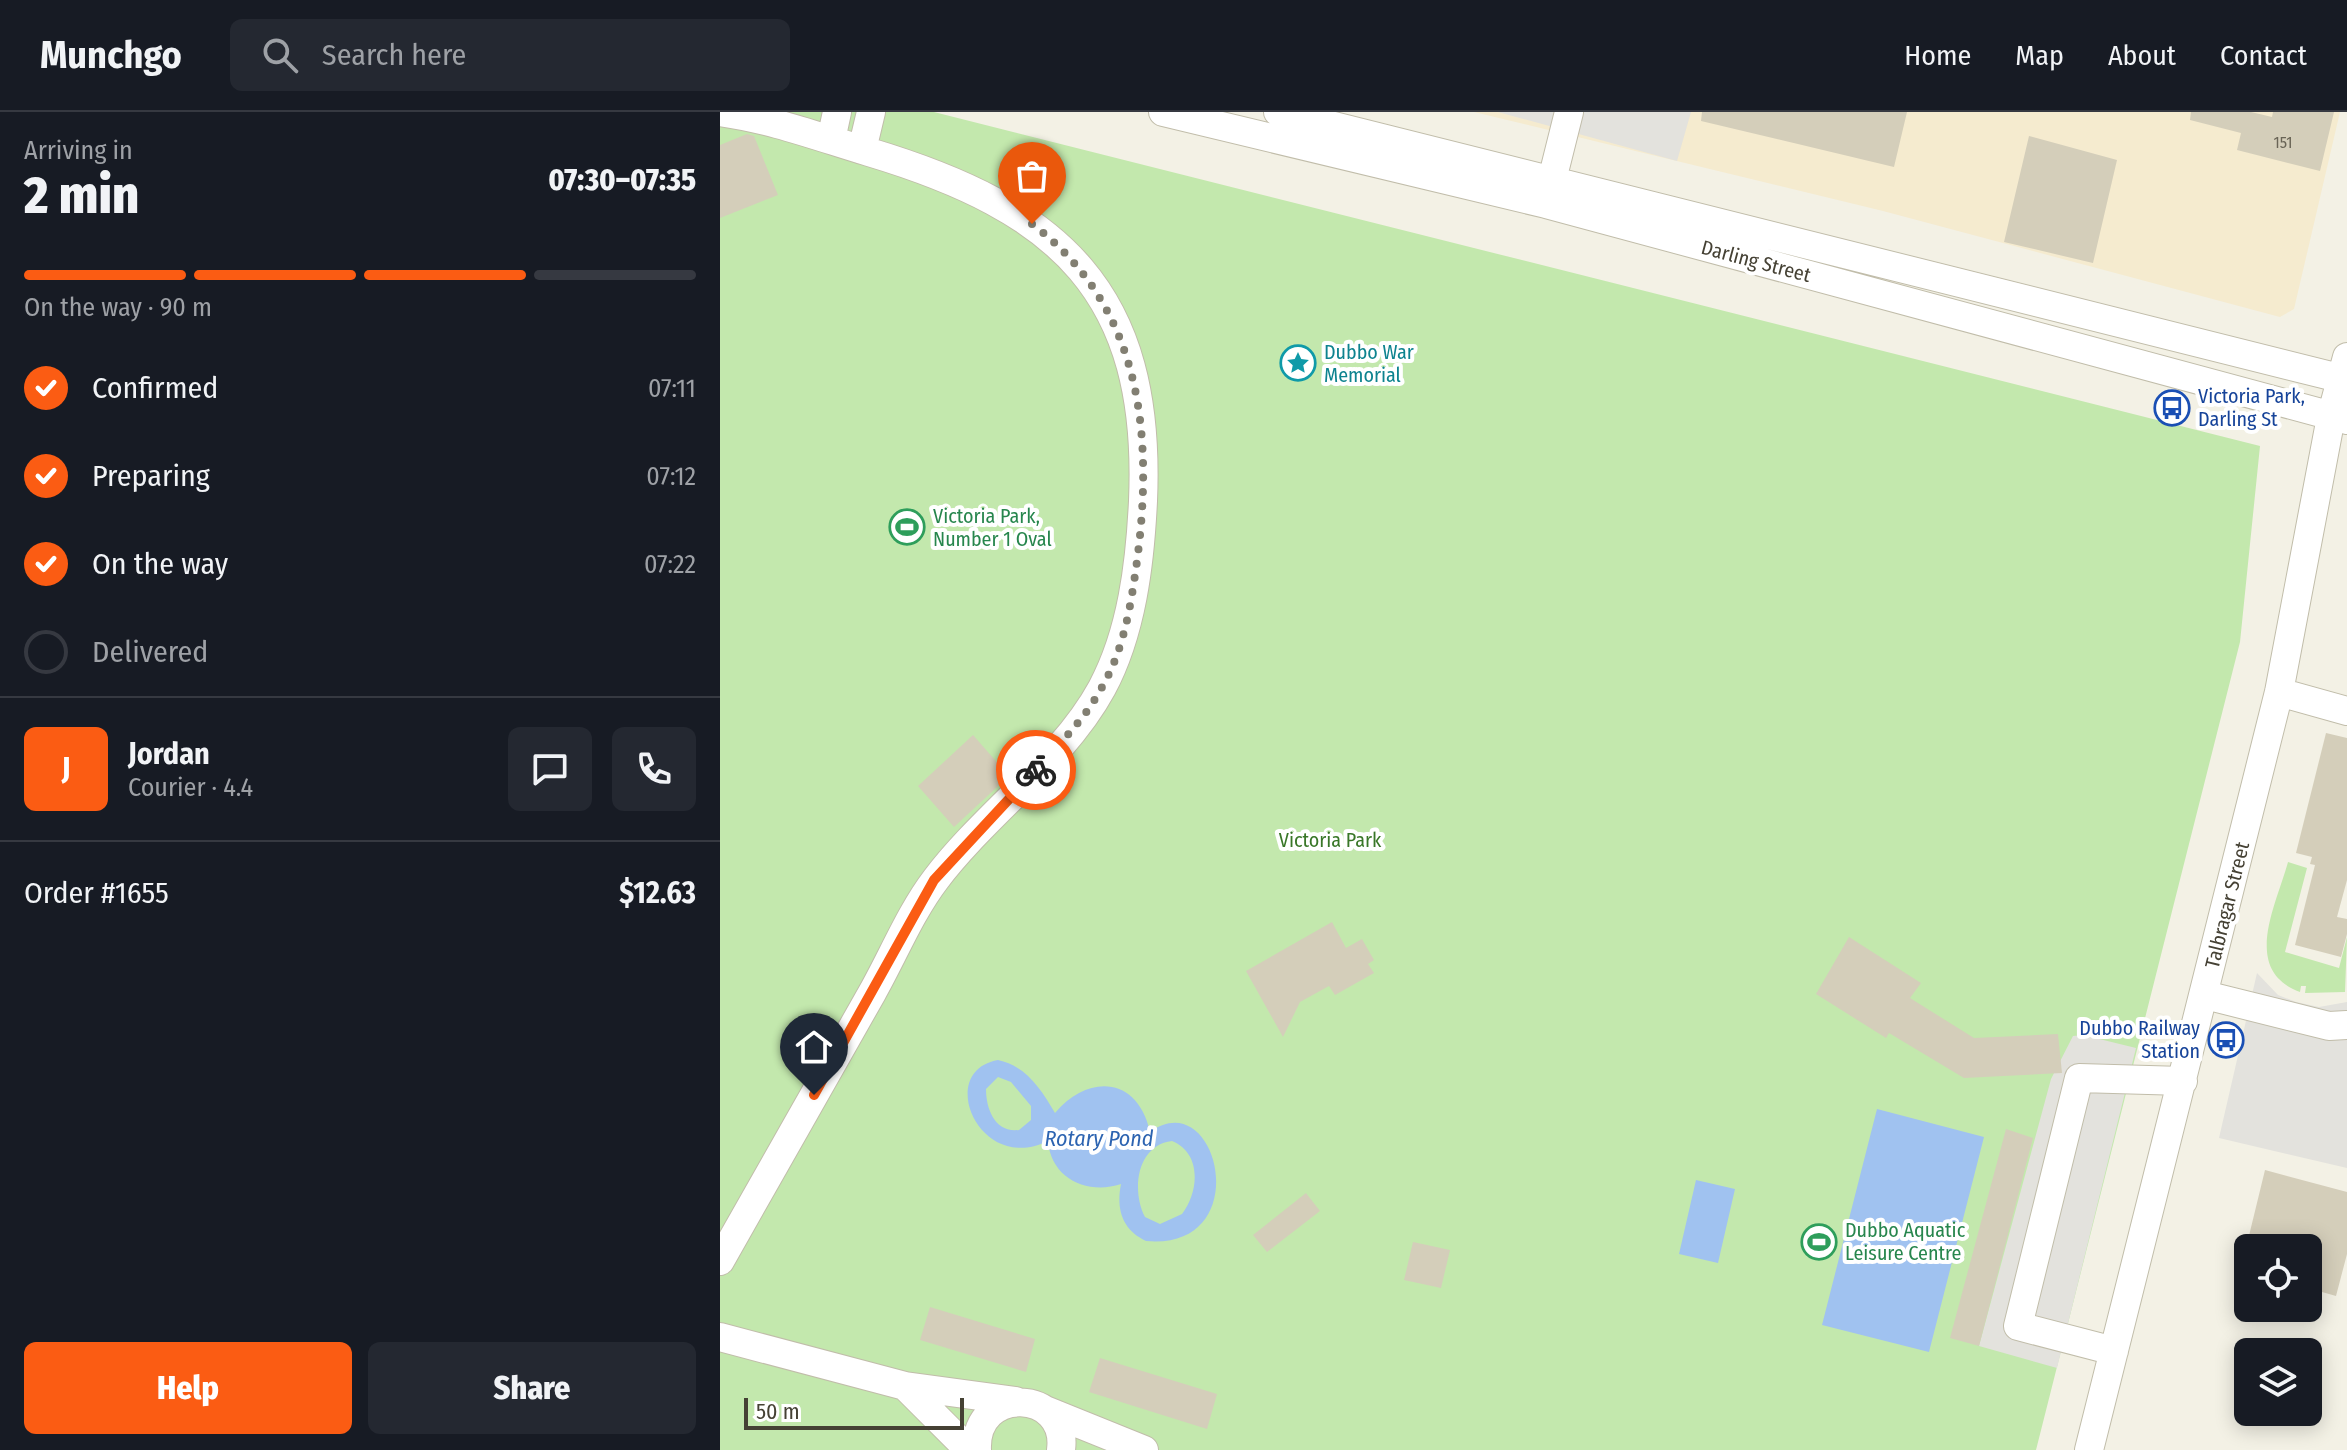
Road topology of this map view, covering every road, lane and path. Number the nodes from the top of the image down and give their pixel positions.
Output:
1 (720, 112) edge
2 (837, 112) edge
3 (871, 112) edge
4 (1163, 112) edge
5 (1278, 112) edge
6 (1569, 112) edge
7 (1334, 119) edge
8 (1372, 137) edge
9 (831, 140) junction
10 (862, 150) junction
11 (1325, 153) junction
12 (1549, 192) junction
13 (2345, 372) edge
14 (2339, 419) edge
15 (2279, 692) junction
16 (2347, 711) edge
17 (2205, 995) junction
18 (2347, 1025) edge
19 (2183, 1081) junction
20 (720, 1261) edge
21 (720, 1337) edge
22 (2114, 1351) junction
23 (905, 1386) junction
24 (1016, 1401) junction
25 (1045, 1410) junction
26 (969, 1450) edge
27 (977, 1450) edge
28 (1061, 1450) edge
29 (1144, 1450) edge
30 (2089, 1450) edge

1 - 9 street
2 - 9 street
3 - 10 street
4 - 11 street, Darling Street
5 - 7 street, Darling Street
6 - 12 street
7 - 8 street, Darling Street
7 - 11 street
8 - 11 street, Darling Street
8 - 12 street, Darling Street
9 - 10 street
10 - 20 street
12 - 13 street, Darling Street
12 - 14 street, Darling Street
13 - 14 street, Talbragar Street
14 - 15 street, Talbragar Street
15 - 16 street
15 - 17 street, Talbragar Street
17 - 18 street
17 - 19 street, Talbragar Street
19 - 22 street, Talbragar Street
19 - 22 street
21 - 23 street
22 - 30 street, Talbragar Street
23 - 24 street
23 - 26 street
24 - 25 street
24 - 27 street
25 - 28 street
25 - 29 street

